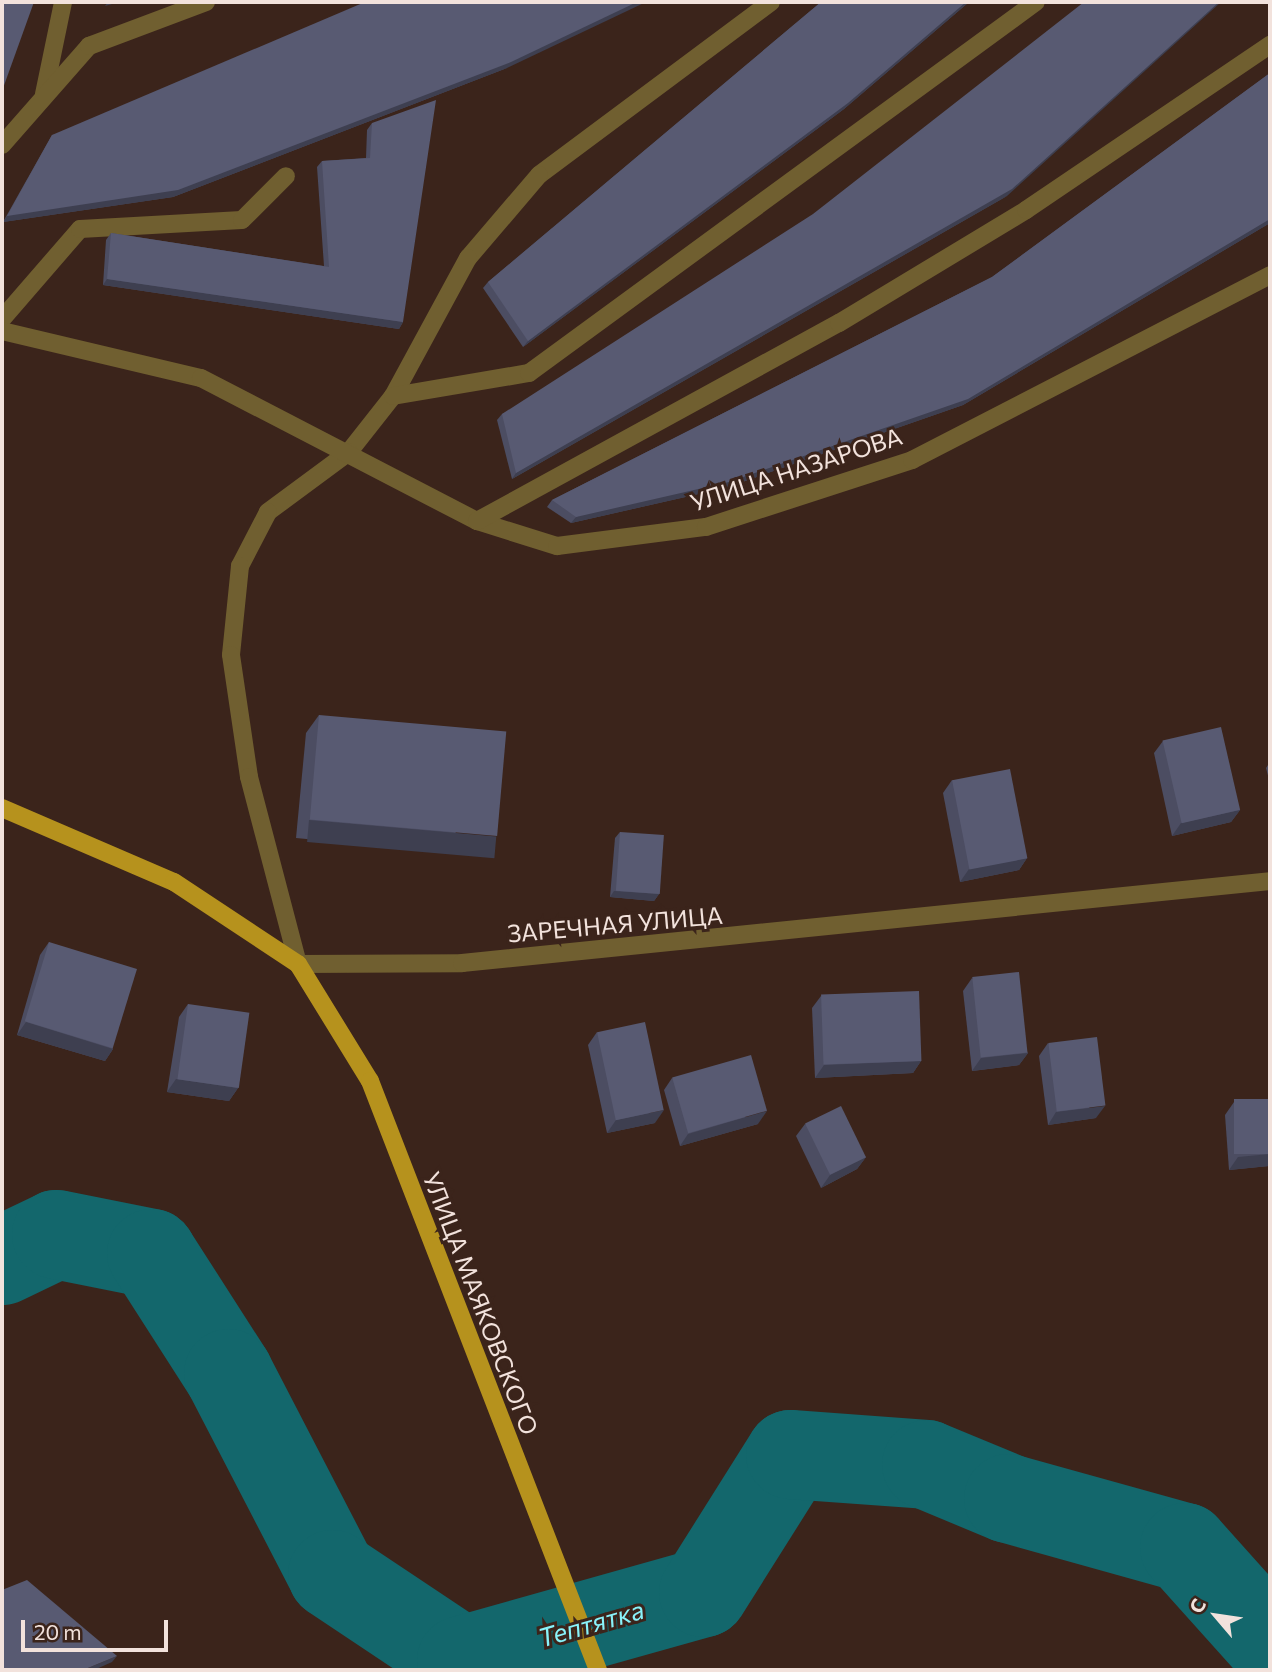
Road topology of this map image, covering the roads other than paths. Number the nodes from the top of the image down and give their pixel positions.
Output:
1 (63, 2) edge
2 (206, 2) edge
3 (771, 2) edge
4 (1036, 2) edge
5 (1270, 45) edge
6 (43, 98) junction
7 (2, 145) edge
8 (286, 176) dead end
9 (1270, 275) edge
10 (2, 319) edge
11 (2, 331) edge
12 (393, 397) junction
13 (349, 452) junction
14 (477, 521) junction
15 (2, 808) edge
16 (1270, 881) edge
17 (298, 964) junction
18 (598, 1670) edge

1 - 6 street
2 - 6 street
3 - 12 street
4 - 12 street
5 - 14 street
6 - 7 street
8 - 10 street
9 - 14 street, УЛИЦА НАЗАРОВА
11 - 13 street, УЛИЦА НАЗАРОВА
12 - 13 street
13 - 14 street, УЛИЦА НАЗАРОВА
13 - 17 street
15 - 17 main road
16 - 17 street, ЗАРЕЧНАЯ УЛИЦА
17 - 18 main road, УЛИЦА МАЯКОВСКОГО

